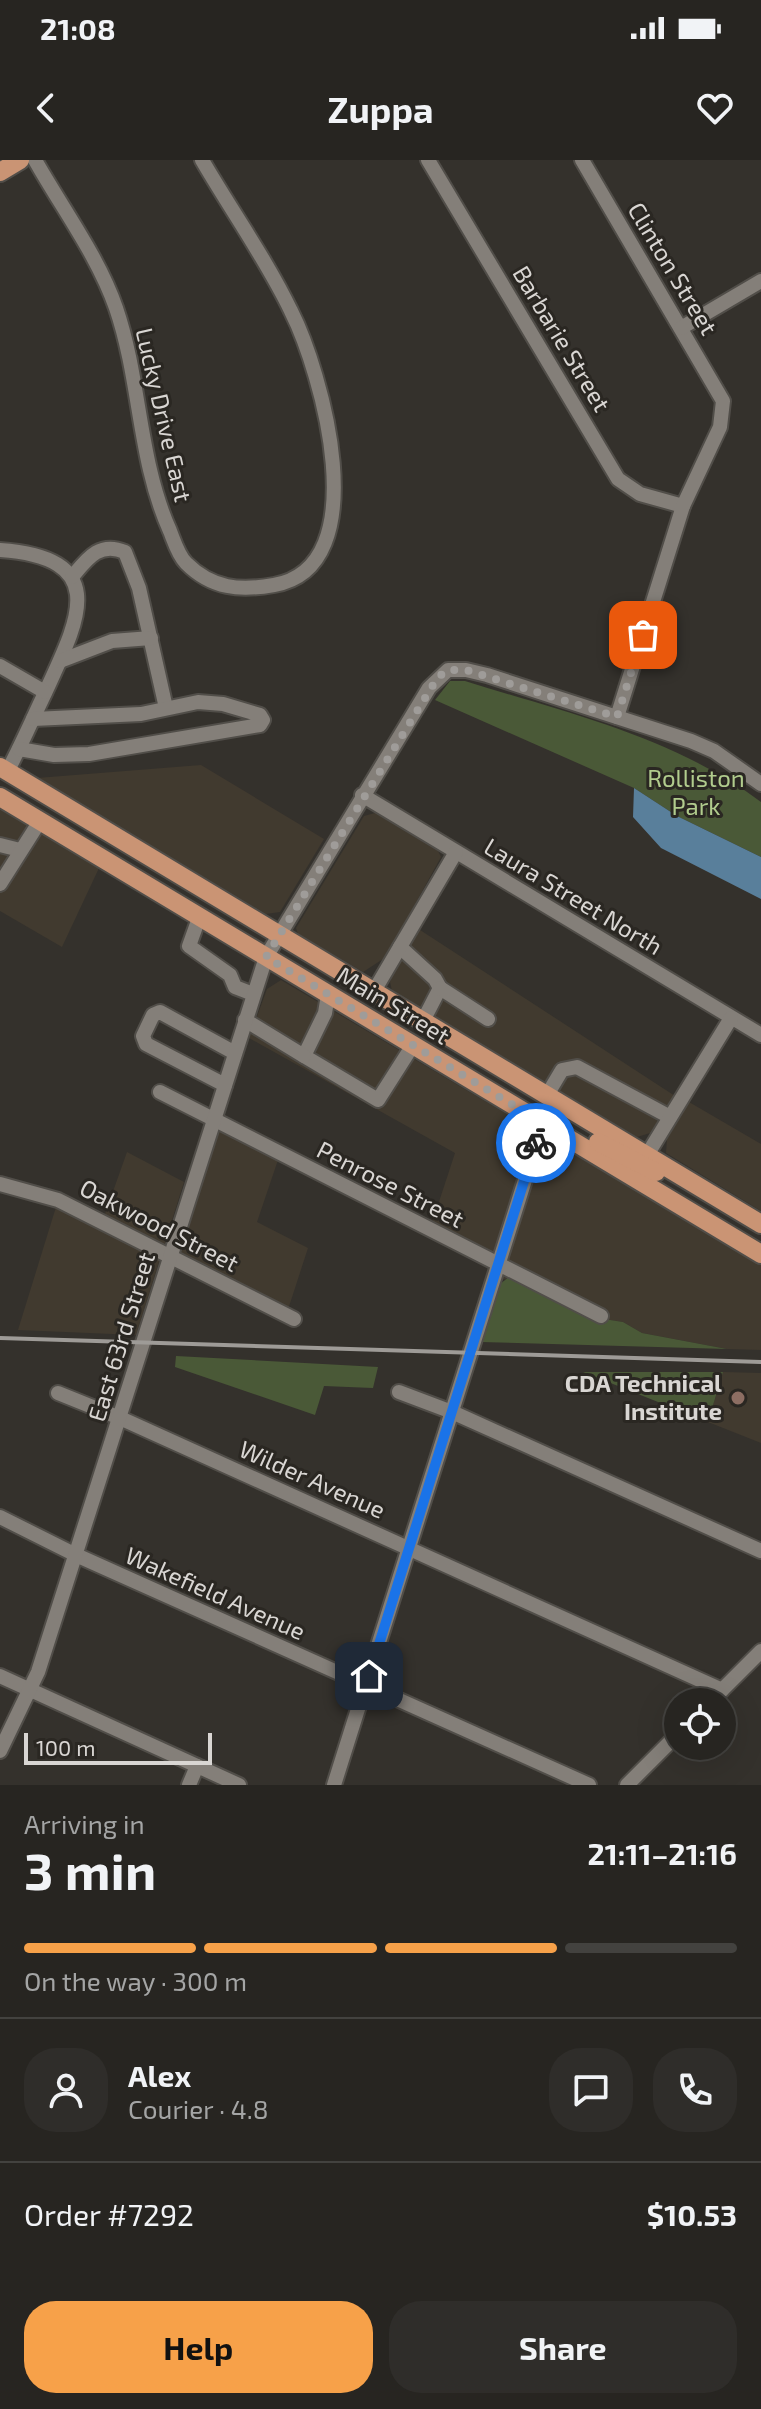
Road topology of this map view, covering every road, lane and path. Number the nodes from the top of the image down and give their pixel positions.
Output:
1 (35, 160) edge
2 (202, 160) edge
3 (428, 160) edge
4 (582, 160) edge
5 (761, 281) edge
6 (681, 328) junction
7 (683, 506) junction
8 (0, 550) edge
9 (72, 577) junction
10 (151, 638) junction
11 (60, 661) junction
12 (0, 666) edge
13 (45, 692) junction
14 (166, 708) junction
15 (617, 717) junction
16 (33, 719) junction
17 (19, 749) junction
18 (4, 770) edge
19 (761, 784) edge
20 (362, 795) junction
21 (0, 797) edge
22 (40, 821) junction
23 (0, 845) edge
24 (20, 850) junction
25 (456, 852) junction
26 (0, 884) edge
27 (199, 918) junction
28 (279, 934) junction
29 (400, 947) junction
30 (266, 957) junction
31 (440, 988) junction
32 (374, 991) junction
33 (253, 994) junction
34 (328, 995) junction
35 (731, 1018) junction
36 (488, 1019) dead end
37 (245, 1020) junction
38 (423, 1021) junction
39 (761, 1035) edge
40 (413, 1045) junction
41 (235, 1053) junction
42 (304, 1056) junction
43 (225, 1085) junction
44 (160, 1092) dead end
45 (547, 1095) junction
46 (670, 1117) junction
47 (214, 1120) junction
48 (543, 1123) junction
49 (647, 1155) junction
50 (0, 1184) edge
51 (711, 1194) junction
52 (761, 1224) edge
53 (761, 1254) edge
54 (170, 1256) junction
55 (498, 1265) junction
56 (601, 1316) dead end
57 (294, 1319) dead end
58 (399, 1392) dead end
59 (58, 1393) dead end
60 (452, 1412) junction
61 (120, 1418) junction
62 (0, 1517) edge
63 (409, 1548) junction
64 (761, 1551) edge
65 (76, 1555) junction
66 (761, 1651) edge
67 (0, 1676) edge
68 (366, 1685) junction
69 (718, 1688) edge
70 (724, 1688) edge
71 (28, 1689) junction
72 (664, 1748) edge
73 (0, 1751) edge
74 (197, 1766) junction
75 (189, 1785) edge
76 (239, 1785) edge
77 (334, 1785) edge
78 (589, 1785) edge
79 (627, 1785) edge

1 - 2 street, Lucky Drive East
3 - 7 street, Barbarie Street
4 - 6 street, Clinton Street
5 - 6 street
6 - 7 street, Clinton Street
7 - 15 street
8 - 9 street
9 - 10 street
9 - 11 street
10 - 11 street
10 - 14 street
11 - 13 street
12 - 13 street
13 - 16 street
14 - 16 street
14 - 17 street
15 - 19 street
15 - 20 street, East 63rd Street
16 - 17 street
17 - 18 street
18 - 28 main road, Main Street
20 - 25 street, Laura Street North
20 - 28 street, East 63rd Street
21 - 22 main road, Main Street
22 - 24 street
22 - 27 main road, Main Street
23 - 24 street
24 - 26 street
25 - 29 street
25 - 35 street, Laura Street North
27 - 30 main road, Main Street
27 - 33 street
28 - 30 street, East 63rd Street
28 - 32 main road, Main Street
29 - 31 street
29 - 32 street
30 - 33 street, East 63rd Street
30 - 34 main road, Main Street
31 - 36 street
31 - 38 street
32 - 38 main road, Main Street
33 - 37 street, East 63rd Street
34 - 40 main road, Main Street
34 - 42 street
35 - 39 street, Laura Street North
35 - 46 street
37 - 41 street, East 63rd Street
37 - 42 street
38 - 45 main road, Main Street
40 - 42 street
40 - 48 main road, Main Street
41 - 43 street, East 63rd Street
41 - 43 street
43 - 47 street, East 63rd Street
44 - 47 street, Penrose Street
45 - 46 street
45 - 49 main road, Main Street
46 - 49 street
47 - 54 street, East 63rd Street
47 - 55 street, Penrose Street
48 - 51 main road
48 - 53 main road, Main Street
48 - 55 street
49 - 51 main road, Main Street
50 - 54 street, Oakwood Street
51 - 52 main road, Main Street
54 - 57 street, Oakwood Street
54 - 61 street, East 63rd Street
55 - 56 street, Penrose Street
55 - 60 street
58 - 60 street
59 - 61 street, Wilder Avenue
60 - 63 street
60 - 64 street
61 - 63 street, Wilder Avenue
61 - 65 street, East 63rd Street
62 - 65 street, Wakefield Avenue
63 - 68 street
63 - 69 street, Wilder Avenue
65 - 68 street, Wakefield Avenue
65 - 71 street, East 63rd Street
66 - 70 street
67 - 71 street
68 - 77 street
68 - 78 street, Wakefield Avenue
71 - 73 street, East 63rd Street
71 - 74 street
72 - 79 street
74 - 75 street
74 - 76 street

